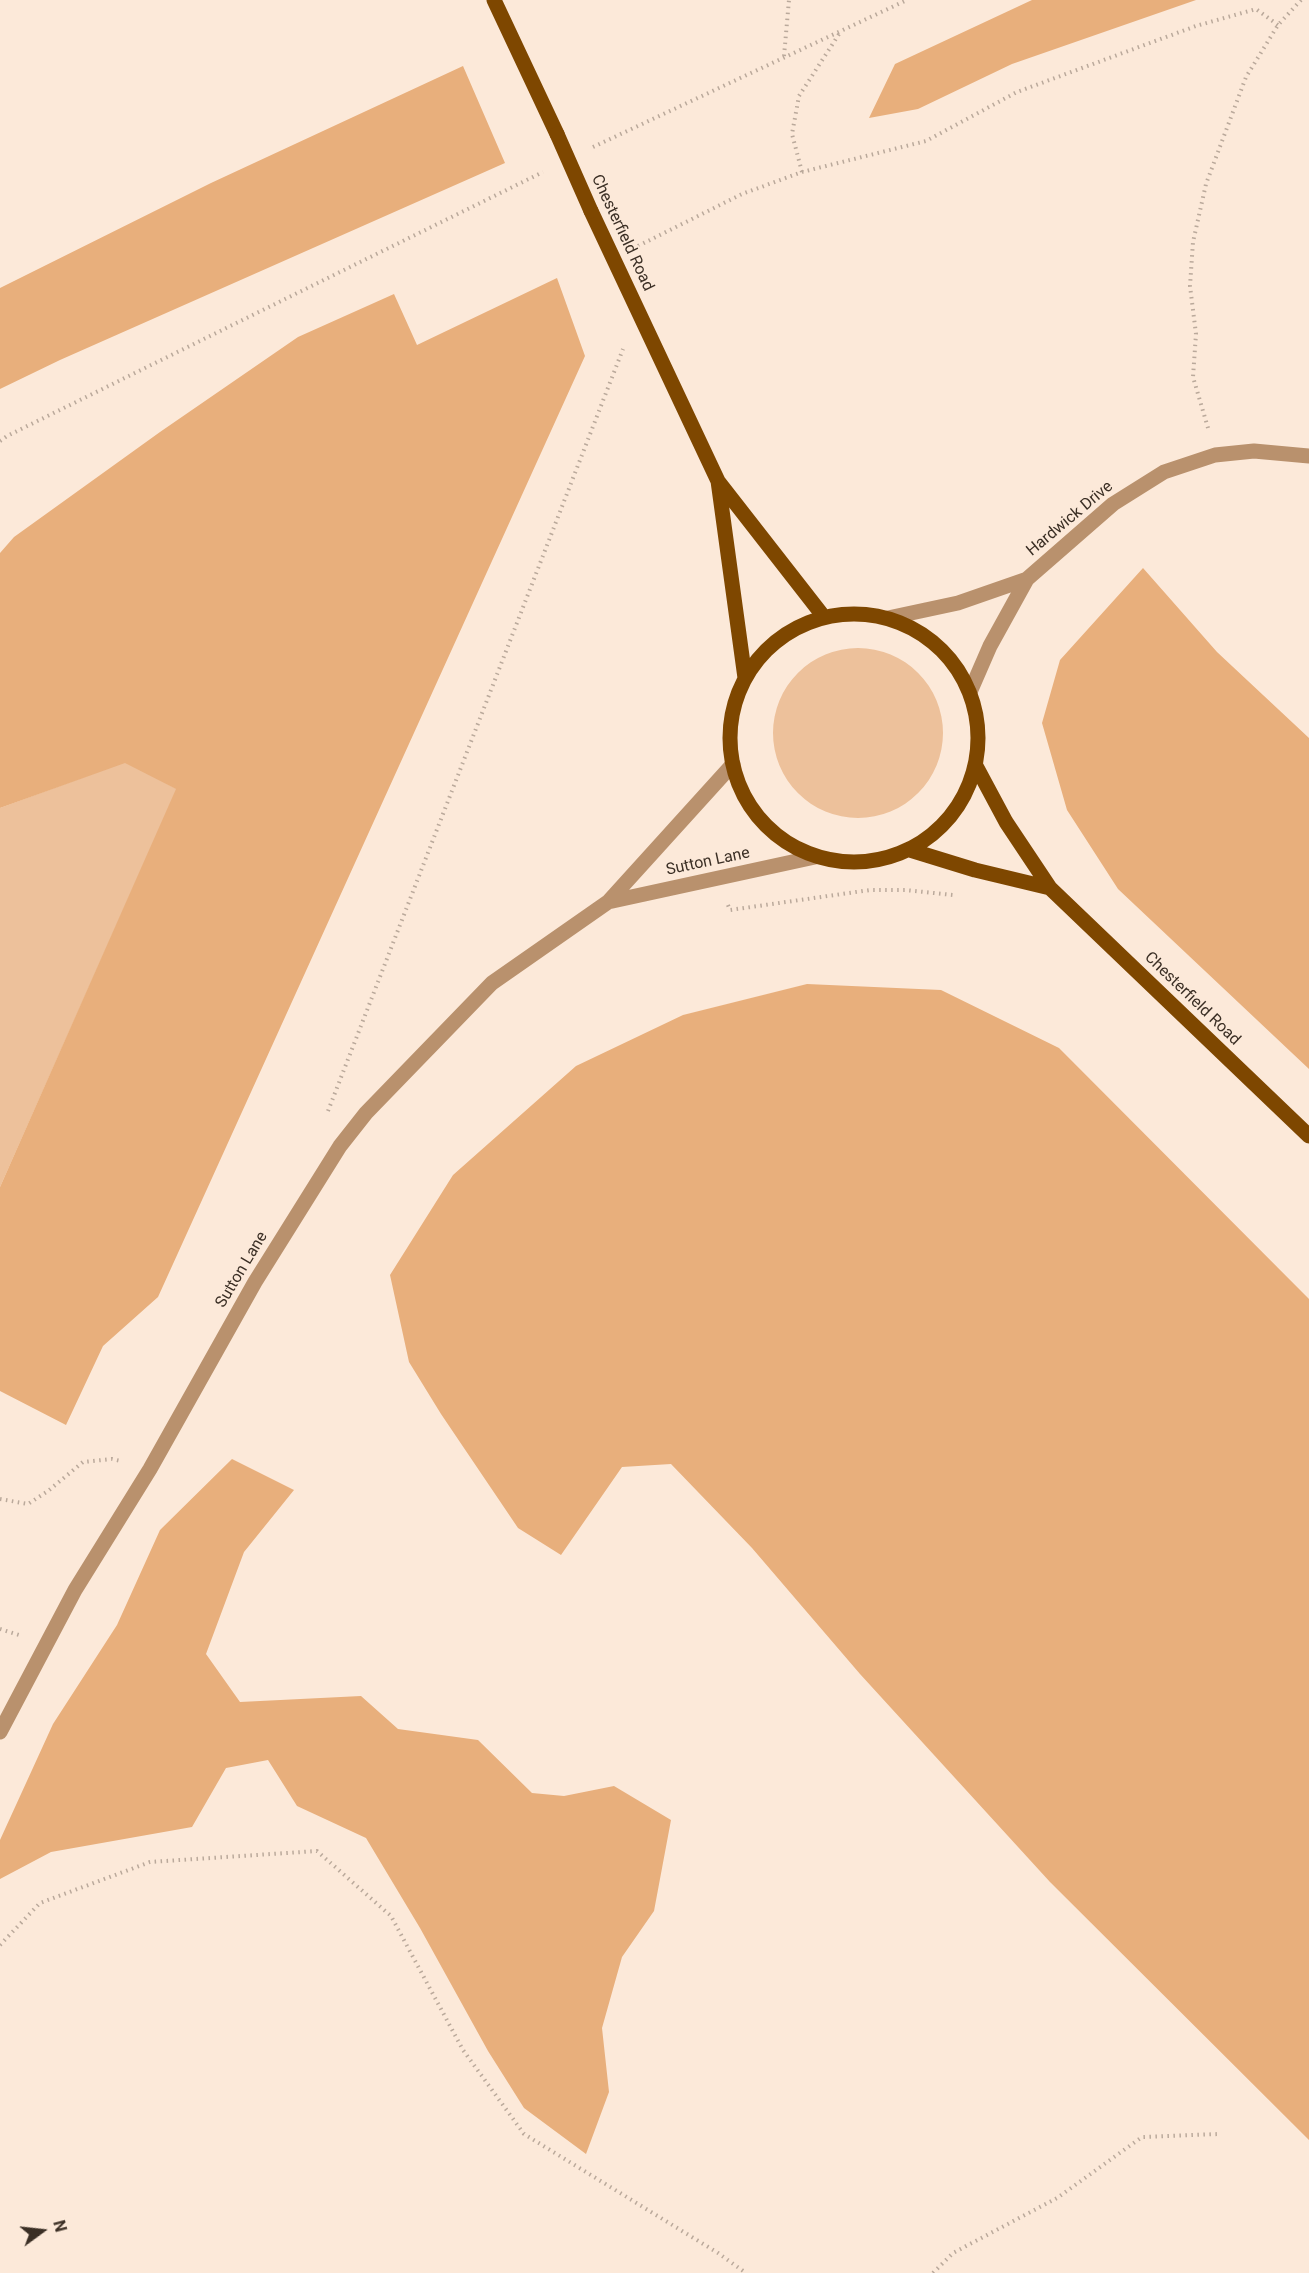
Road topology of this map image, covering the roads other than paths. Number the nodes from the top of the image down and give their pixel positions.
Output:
1 (494, 0) edge
2 (1309, 456) edge
3 (718, 481) junction
4 (1027, 579) junction
5 (824, 617) junction
6 (888, 618) junction
7 (744, 678) junction
8 (970, 692) junction
9 (733, 764) junction
10 (976, 766) junction
11 (910, 850) junction
12 (815, 856) junction
13 (1050, 888) junction
14 (608, 902) junction
15 (1309, 1136) edge
16 (0, 1732) edge

1 - 3 main road, Chesterfield Road, bridge
2 - 4 street, Hardwick Drive
3 - 5 main road, Chesterfield Road
3 - 7 main road, Chesterfield Road
4 - 6 street, Hardwick Drive
4 - 8 street, Hardwick Drive
5 - 6 main road
5 - 7 main road
6 - 8 main road
7 - 9 main road
8 - 10 main road
9 - 12 main road
9 - 14 street, Sutton Lane
10 - 11 main road
10 - 13 main road, Chesterfield Road
11 - 12 main road
11 - 13 main road
12 - 14 street, Sutton Lane
13 - 15 main road, Chesterfield Road
14 - 16 street, Sutton Lane

